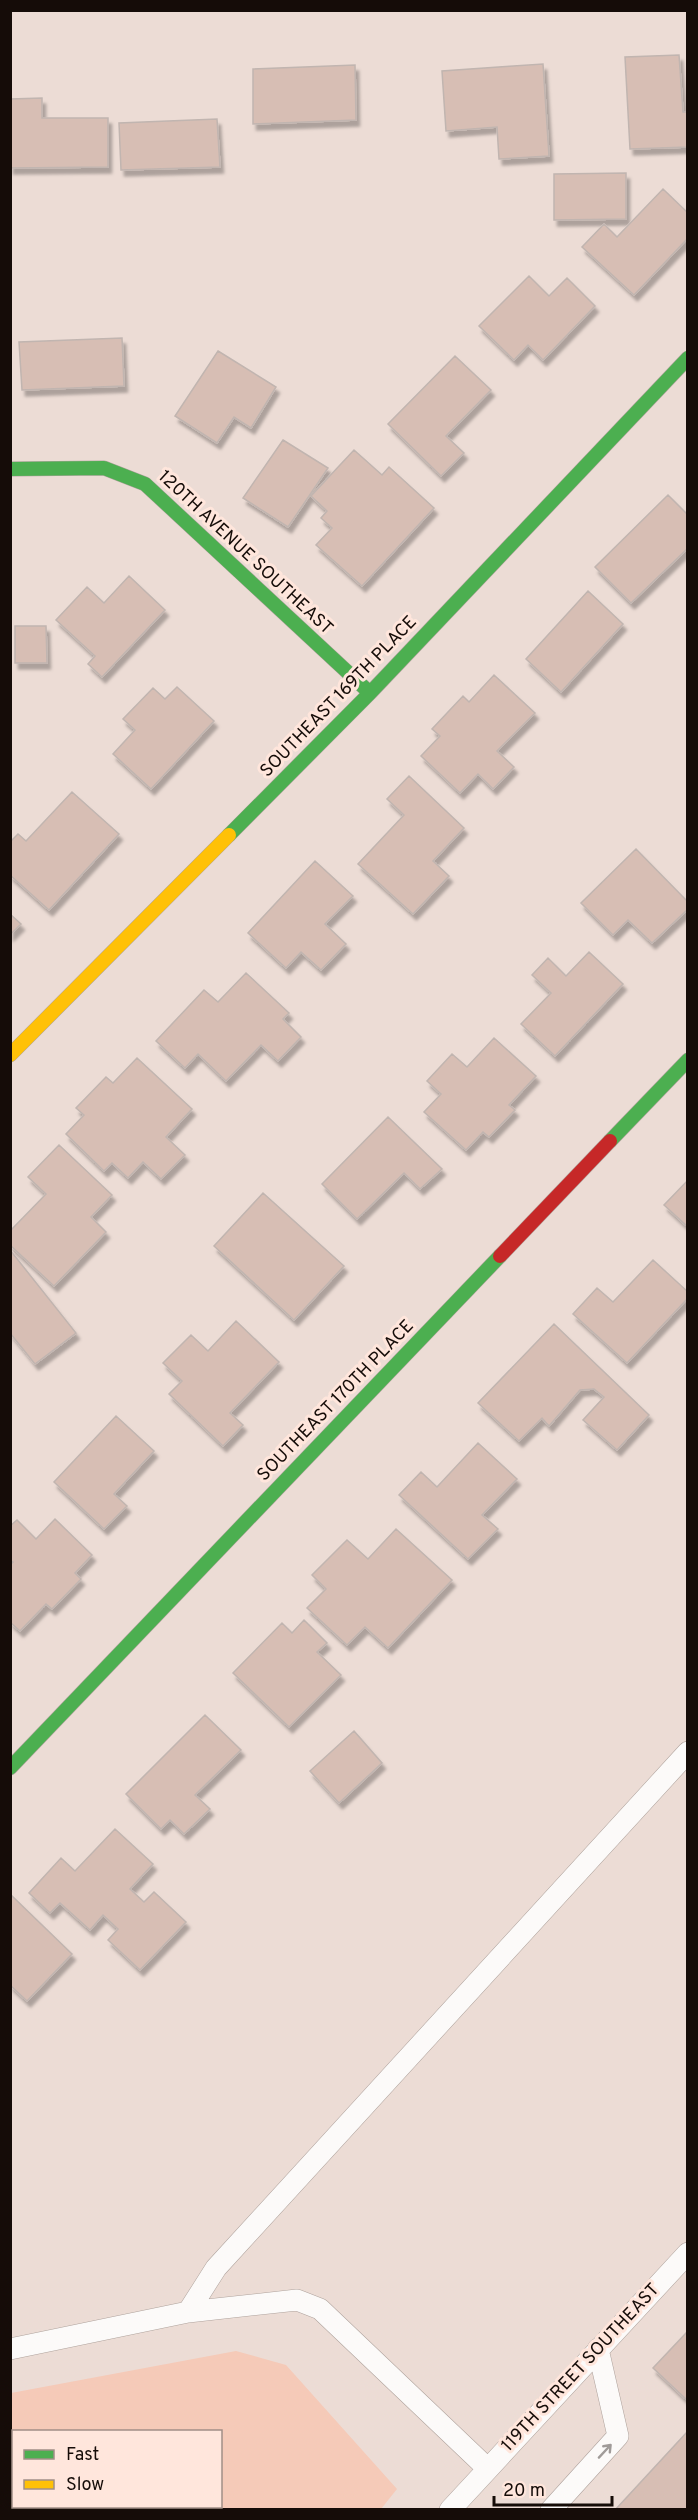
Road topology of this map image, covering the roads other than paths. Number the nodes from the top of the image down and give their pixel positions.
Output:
1 (687, 358) edge
2 (10, 468) edge
3 (370, 693) junction
4 (10, 1055) edge
5 (687, 1060) edge
6 (687, 1752) edge
7 (10, 1768) edge
8 (687, 2253) edge
9 (188, 2312) junction
10 (10, 2349) edge
11 (598, 2349) junction
12 (487, 2469) junction
13 (467, 2501) edge
14 (450, 2510) edge
15 (551, 2510) edge

1 - 3 street, SOUTHEAST 169TH PLACE
2 - 3 street, 120TH AVENUE SOUTHEAST
3 - 4 street, SOUTHEAST 169TH PLACE
5 - 7 street, SOUTHEAST 170TH PLACE
6 - 9 lane
8 - 11 lane, 119TH STREET SOUTHEAST
9 - 10 lane
9 - 12 lane
11 - 12 lane, 119TH STREET SOUTHEAST
15 -> 11 lane
12 - 13 lane, 119TH STREET SOUTHEAST
13 - 14 lane, 119TH STREET SOUTHEAST

